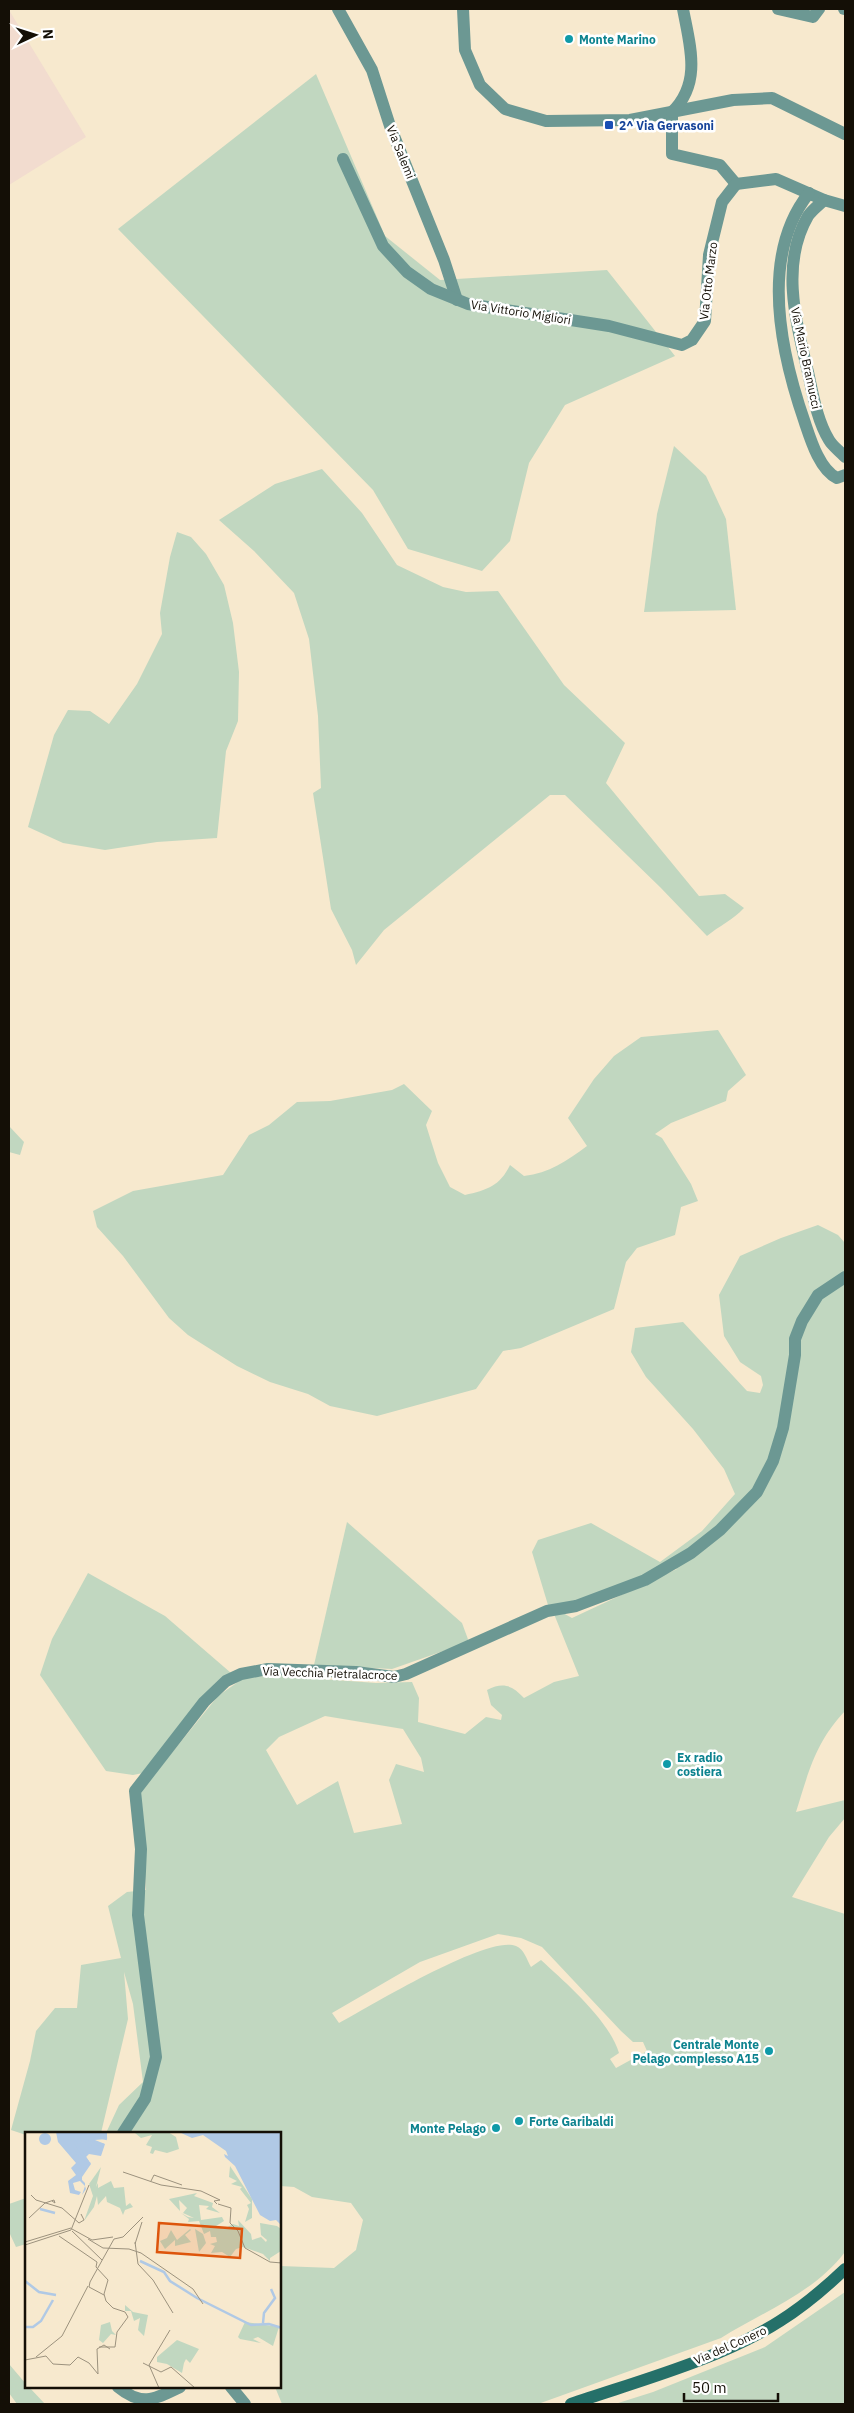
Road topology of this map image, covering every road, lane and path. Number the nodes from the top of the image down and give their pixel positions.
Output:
1 (338, 9) edge
2 (462, 9) edge
3 (683, 9) edge
4 (778, 9) edge
5 (820, 9) edge
6 (672, 112) junction
7 (845, 134) edge
8 (343, 159) dead end
9 (736, 184) junction
10 (809, 193) junction
11 (824, 200) junction
12 (845, 206) edge
13 (457, 300) junction
14 (682, 345) joint
15 (845, 457) edge
16 (845, 475) edge
17 (845, 1277) edge
18 (124, 2132) edge
19 (845, 2268) edge
20 (119, 2388) edge
21 (178, 2388) edge
22 (232, 2388) edge
23 (245, 2404) edge
24 (571, 2404) edge

1 - 13 street, Via Salemi
2 - 6 street
3 - 6 street
4 - 5 street
6 - 7 street
6 - 9 street
8 - 13 street, Via Vittorio Migliori
9 - 10 street
9 - 14 street, Via Otto Marzo
10 - 11 street
10 - 16 street, Via Mario Bramucci
11 - 12 street
11 - 15 street, Via Mario Bramucci
13 - 14 street, Via Vittorio Migliori
17 - 18 street, Via Vecchia Pietralacroce
19 - 24 main road, Via del Conero
20 - 21 street
22 - 23 street

